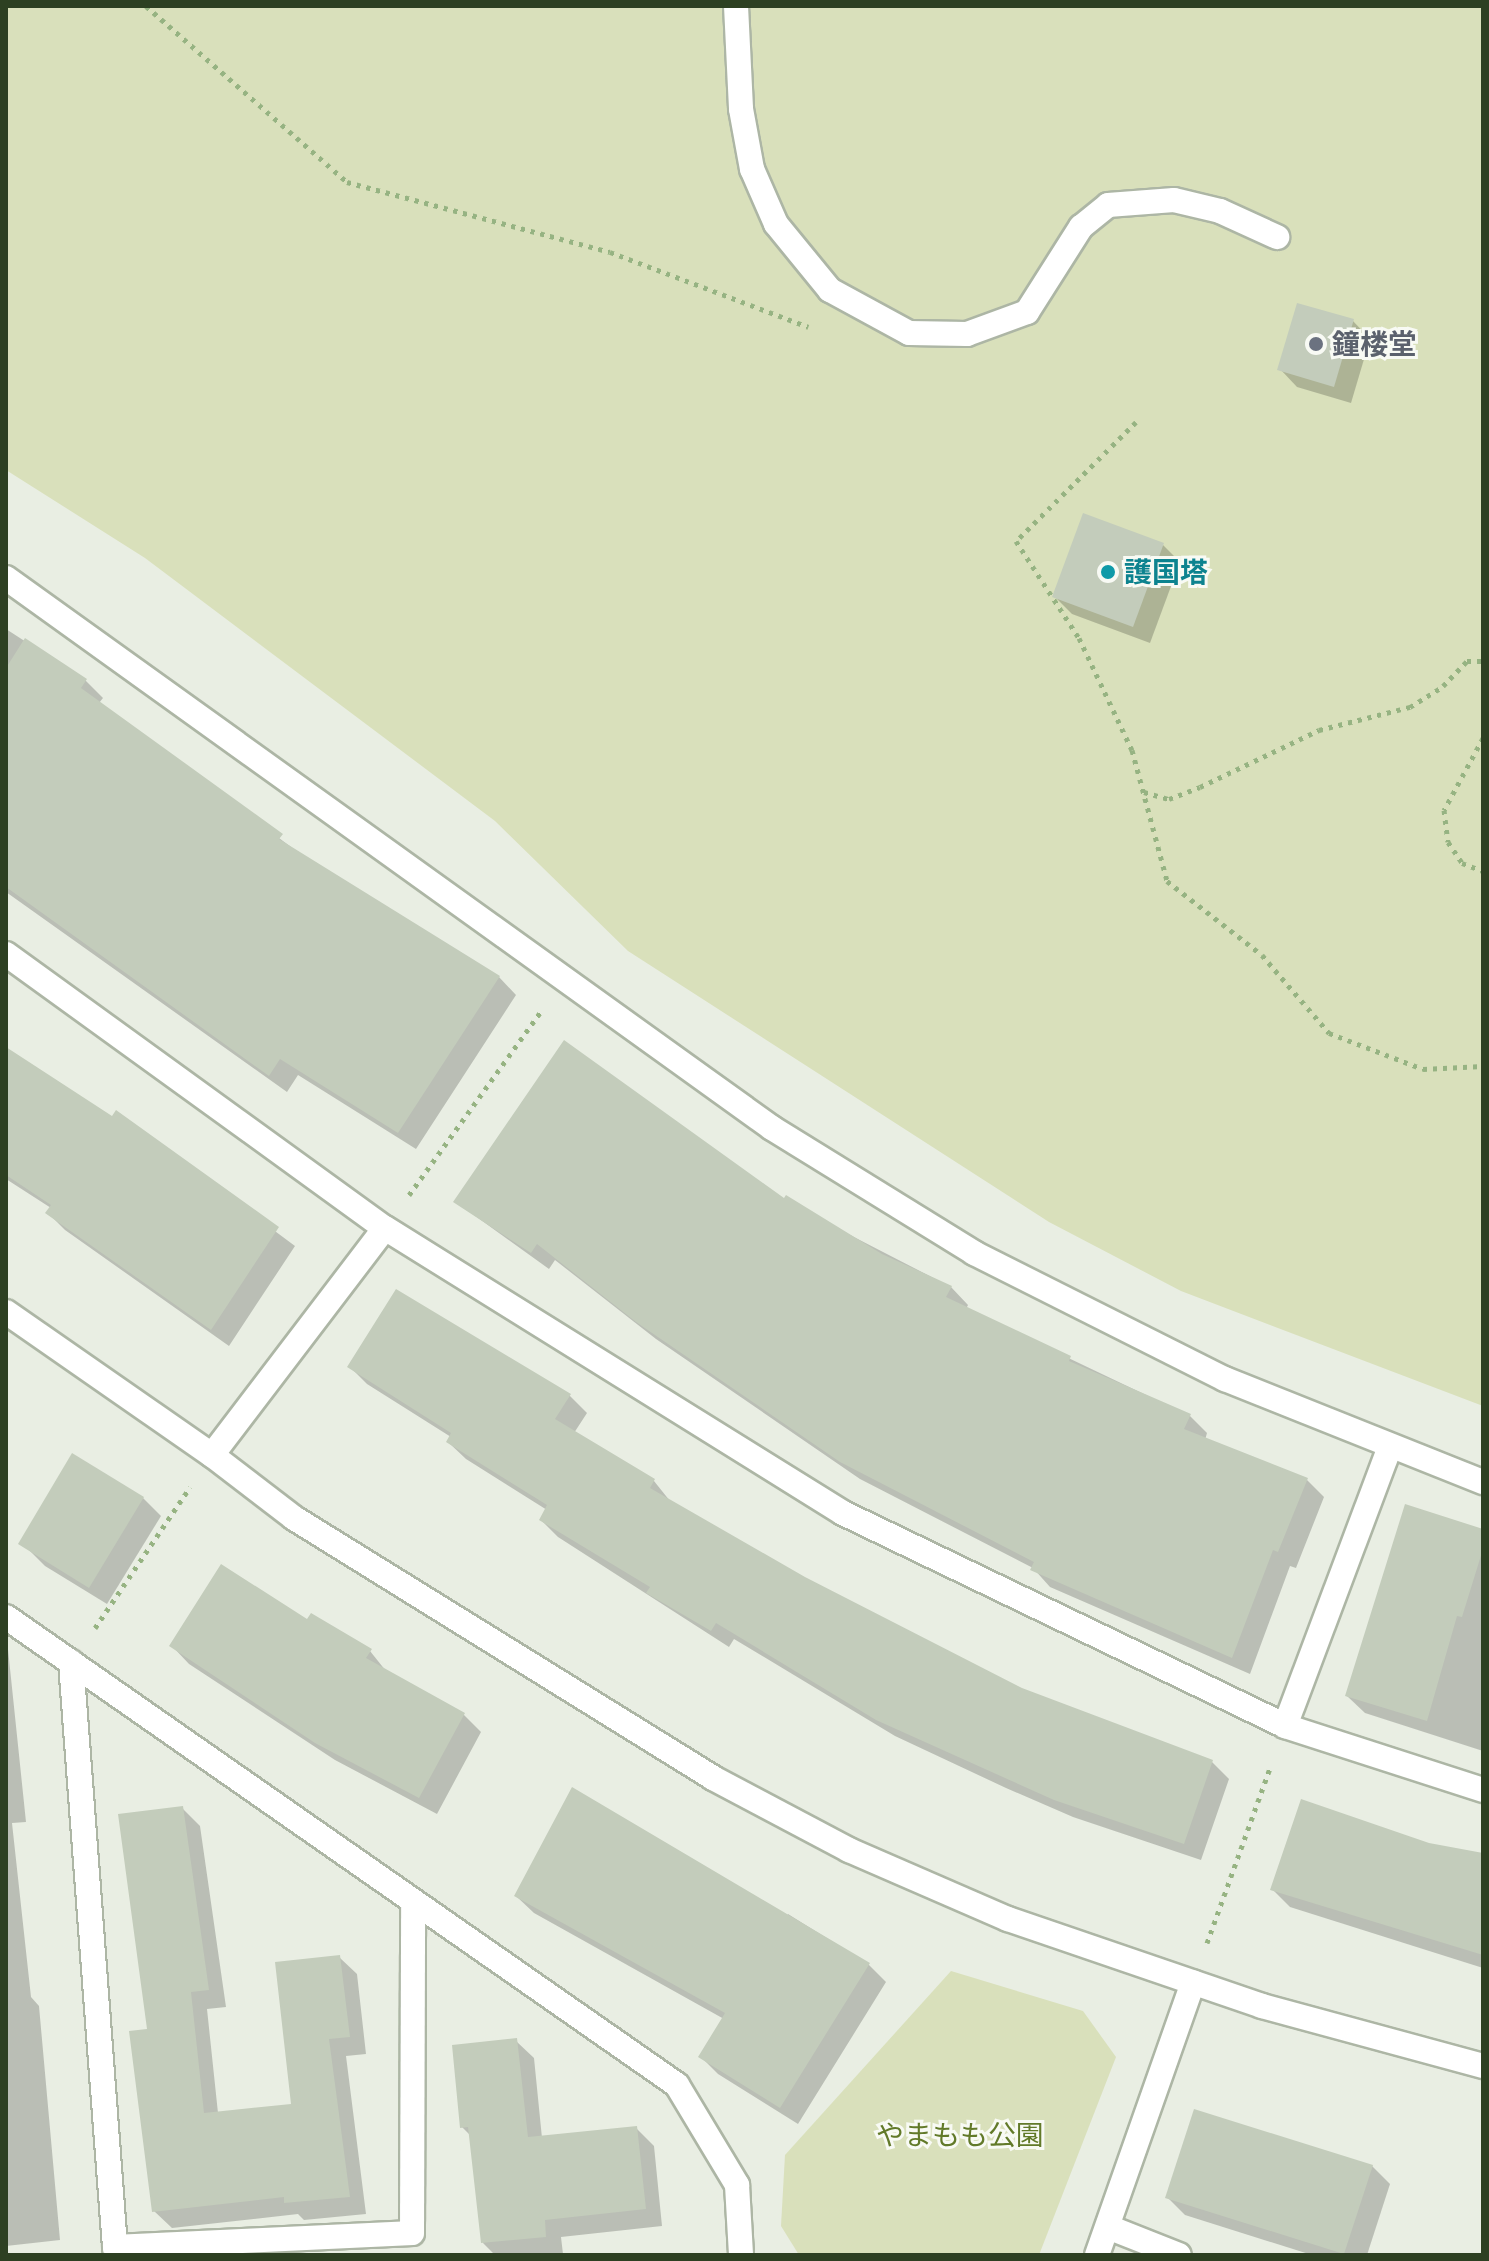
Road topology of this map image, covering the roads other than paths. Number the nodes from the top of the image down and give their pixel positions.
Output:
1 (736, 6) edge
2 (1277, 237) dead end
3 (6, 578) edge
4 (6, 954) edge
5 (385, 1228) junction
6 (6, 1312) edge
7 (1390, 1447) junction
8 (212, 1455) junction
9 (1483, 1482) edge
10 (6, 1617) edge
11 (71, 1662) junction
12 (1285, 1726) junction
13 (1483, 1790) edge
14 (413, 1902) junction
15 (1193, 1982) junction
16 (1483, 2066) edge
17 (1108, 2227) junction
18 (741, 2255) edge
19 (1097, 2255) edge
20 (1179, 2255) edge

1 - 2 street
3 - 7 street
4 - 5 street
5 - 8 street
5 - 12 street
6 - 8 street
7 - 9 street
7 - 12 street
8 - 15 street
10 - 11 street
11 - 14 street
11 - 14 street
12 - 13 street
14 - 18 street
15 - 16 street
15 - 17 street
17 - 19 street
17 - 20 street

